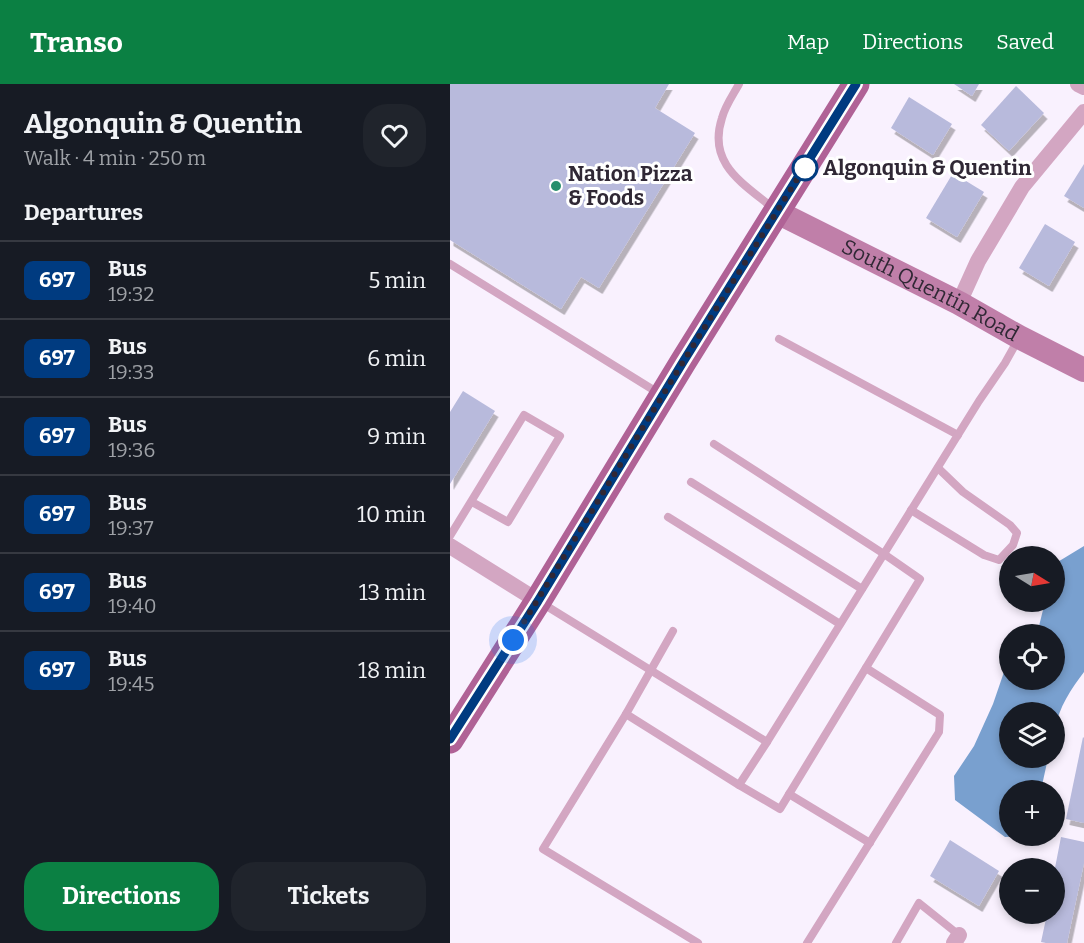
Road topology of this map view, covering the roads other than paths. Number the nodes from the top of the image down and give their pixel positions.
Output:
1 (739, 84) edge
2 (856, 84) edge
3 (1078, 84) edge
4 (1084, 87) edge
5 (1084, 112) edge
6 (777, 212) junction
7 (450, 264) edge
8 (959, 303) junction
9 (1019, 337) junction
10 (779, 339) dead end
11 (1084, 370) edge
12 (663, 395) junction
13 (958, 435) junction
14 (714, 444) dead end
15 (938, 468) junction
16 (691, 482) dead end
17 (472, 502) junction
18 (911, 510) junction
19 (668, 517) dead end
20 (450, 536) edge
21 (450, 546) edge
22 (884, 554) junction
23 (862, 589) junction
24 (538, 601) junction
25 (840, 624) junction
26 (673, 631) dead end
27 (866, 668) junction
28 (651, 670) junction
29 (626, 714) junction
30 (450, 740) edge
31 (766, 742) junction
32 (739, 785) junction
33 (789, 794) junction
34 (870, 843) junction
35 (957, 939) edge
36 (698, 943) edge
37 (807, 943) edge
38 (896, 943) edge

1 - 6 lane
2 - 6 main road
3 - 4 street
5 - 8 street
6 - 8 main road, South Quentin Road
6 - 12 main road
7 - 12 lane
8 - 9 main road, South Quentin Road
9 - 11 main road, South Quentin Road
9 - 13 lane
10 - 13 lane
12 - 24 main road
13 - 15 lane
14 - 22 lane
15 - 18 lane
15 - 18 lane
16 - 23 lane
17 - 17 lane
17 - 20 lane
18 - 22 lane
19 - 25 lane
21 - 24 street
22 - 23 lane
22 - 27 lane
23 - 25 lane
24 - 28 lane
24 - 30 main road
25 - 31 lane
26 - 28 lane
27 - 33 lane
27 - 34 lane
28 - 29 lane
28 - 31 lane
29 - 32 lane
29 - 36 lane
31 - 32 lane
32 - 33 lane
33 - 34 lane
34 - 37 lane
35 - 38 lane

